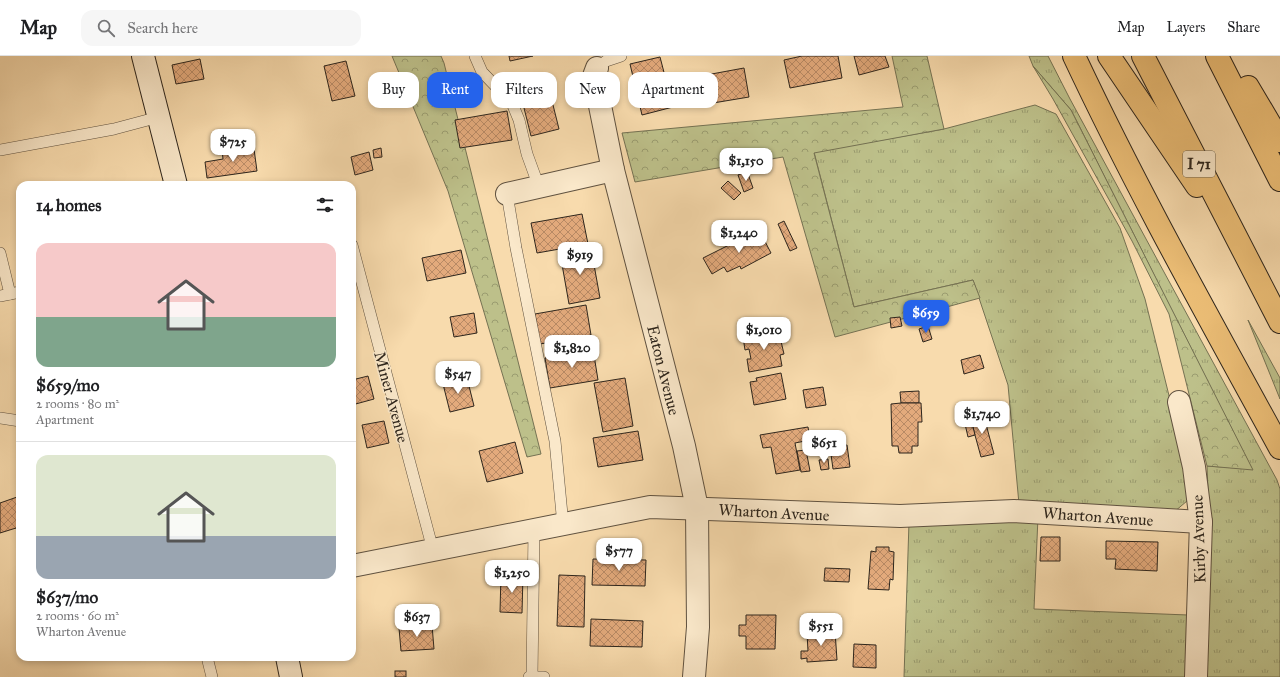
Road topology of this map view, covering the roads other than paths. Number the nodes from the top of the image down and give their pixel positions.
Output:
1 (143, 56) edge
2 (475, 56) edge
3 (621, 56) edge
4 (1074, 56) edge
5 (1110, 56) edge
6 (1143, 56) edge
7 (1217, 56) edge
8 (1229, 56) edge
9 (598, 68) joint
10 (159, 117) junction
11 (1280, 141) edge
12 (0, 150) edge
13 (613, 170) junction
14 (1280, 180) edge
15 (175, 181) edge
16 (539, 187) junction
17 (507, 194) joint
18 (0, 253) edge
19 (356, 260) edge
20 (1255, 273) junction
21 (10, 294) edge
22 (1280, 322) edge
23 (1179, 402) dead end
24 (0, 418) edge
25 (16, 420) edge
26 (1280, 448) edge
27 (697, 508) junction
28 (1201, 522) junction
29 (563, 525) junction
30 (534, 530) junction
31 (433, 550) junction
32 (356, 565) edge
33 (208, 661) edge
34 (288, 661) edge
35 (212, 677) edge
36 (291, 677) edge
37 (530, 677) edge
38 (544, 677) edge
39 (694, 677) edge
40 (1196, 677) edge

1 - 10 street
2 - 16 lane
3 - 9 lane
4 - 26 highway
5 - 20 highway
6 - 20 highway, I 71
7 - 14 highway
8 - 11 highway
9 - 13 street, Eaton Avenue
10 - 12 lane
10 - 15 street
13 - 16 street
13 - 27 street, Eaton Avenue
16 - 17 street
17 - 29 lane
18 - 21 lane
19 - 31 lane, Miner Avenue
20 - 22 highway, I 71
23 - 28 street, Kirby Avenue
24 - 25 lane
27 - 28 street, Wharton Avenue
27 - 29 street, Wharton Avenue
27 - 39 street, Eaton Avenue
28 - 40 street, Kirby Avenue
29 - 30 street, Wharton Avenue
30 - 31 street, Wharton Avenue
30 - 37 lane
31 - 32 street, Wharton Avenue
33 - 35 lane
34 - 36 street
37 - 38 lane

